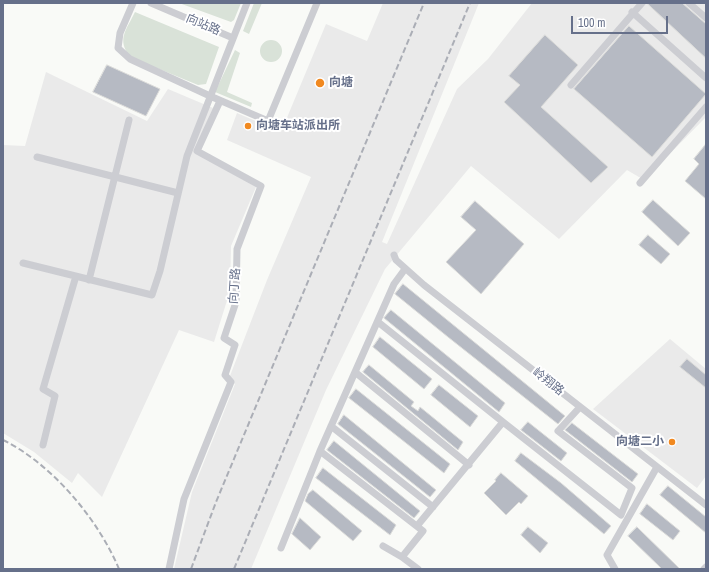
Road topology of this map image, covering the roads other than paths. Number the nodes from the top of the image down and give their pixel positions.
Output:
1 (132, 3) edge
2 (151, 3) edge
3 (247, 3) edge
4 (317, 3) edge
5 (642, 3) edge
6 (689, 3) edge
7 (633, 12) junction
8 (706, 18) edge
9 (233, 38) junction
10 (706, 78) edge
11 (571, 85) dead end
12 (210, 96) junction
13 (220, 100) junction
14 (706, 107) edge
15 (129, 120) dead end
16 (37, 157) dead end
17 (115, 177) junction
18 (640, 183) dead end
19 (178, 193) junction
20 (394, 255) dead end
21 (23, 263) dead end
22 (405, 269) junction
23 (76, 276) junction
24 (89, 280) junction
25 (378, 322) junction
26 (355, 372) junction
27 (580, 407) junction
28 (503, 422) junction
29 (331, 426) junction
30 (43, 445) dead end
31 (320, 451) junction
32 (469, 464) junction
33 (657, 467) junction
34 (706, 505) edge
35 (433, 507) junction
36 (417, 526) junction
37 (383, 546) dead end
38 (281, 548) dead end
39 (402, 557) junction
40 (169, 569) edge
41 (418, 569) edge
42 (615, 569) edge

1 - 12 street
2 - 9 street, 向站路
3 - 9 street
4 - 13 street
5 - 7 street
6 - 8 street
7 - 10 street
7 - 11 street
9 - 12 street
12 - 13 street
12 - 19 street
13 - 40 street, 向丁路
14 - 18 street
15 - 17 street
16 - 17 street
17 - 19 street
17 - 24 street
19 - 24 street
20 - 22 street, 岭翔路
21 - 23 street
22 - 25 street
22 - 27 street, 岭翔路
23 - 24 street
23 - 30 street
25 - 26 street
25 - 28 street
26 - 29 street
26 - 32 street
27 - 28 street
27 - 33 street, 岭翔路
28 - 32 street
29 - 31 street
29 - 35 street
31 - 36 street
31 - 38 street
32 - 35 street
33 - 34 street, 岭翔路
33 - 42 street
35 - 36 street
36 - 39 street
37 - 39 street
39 - 41 street

